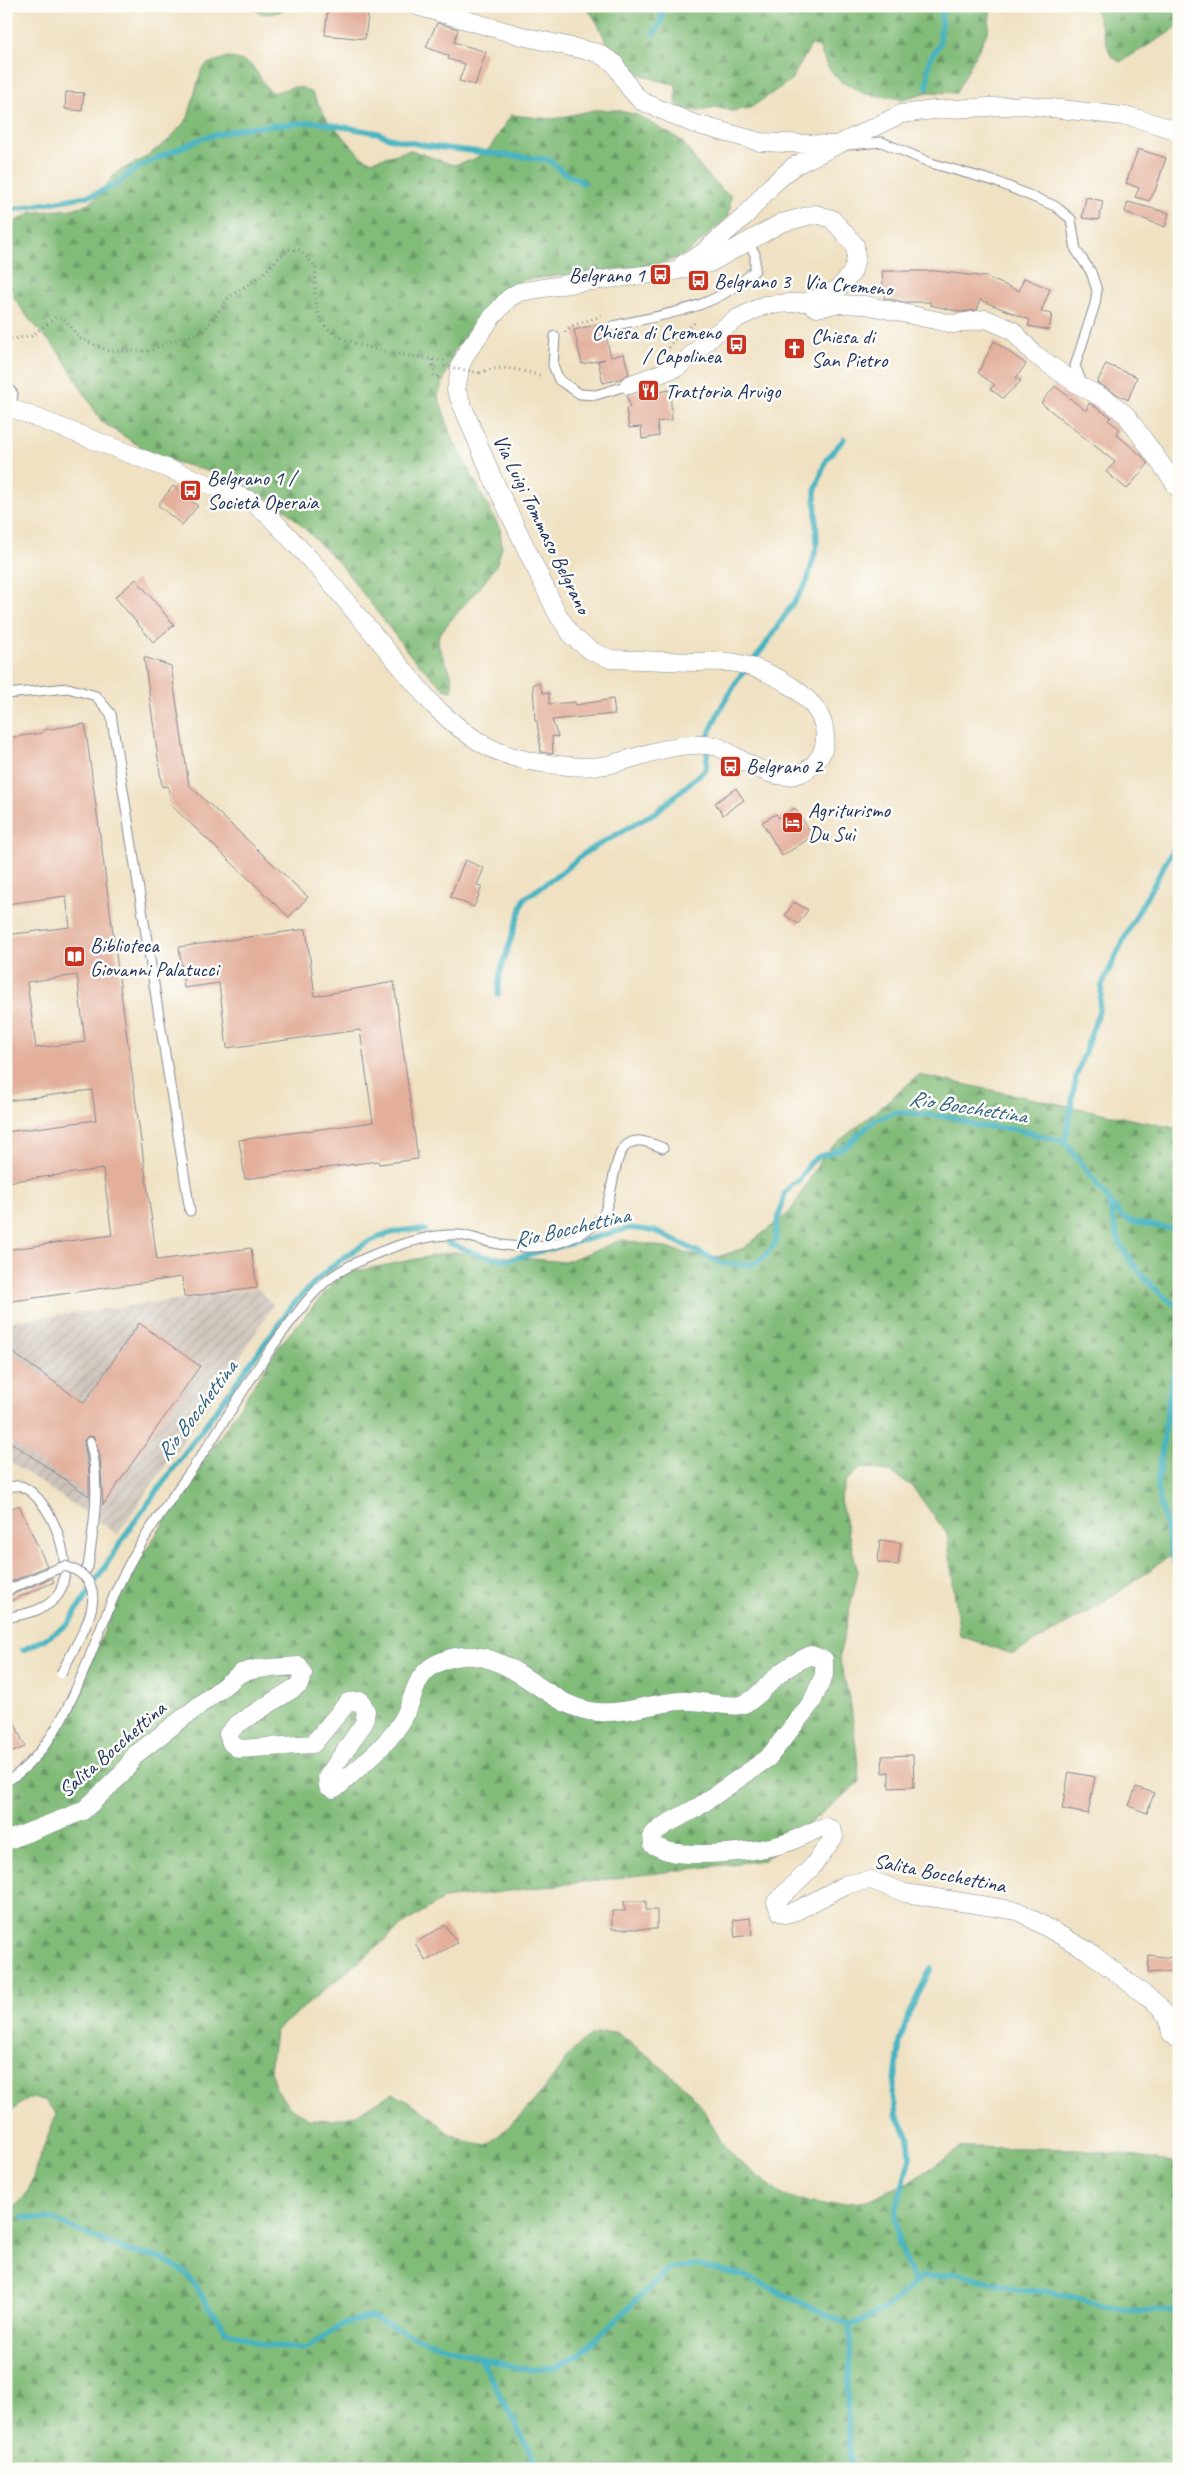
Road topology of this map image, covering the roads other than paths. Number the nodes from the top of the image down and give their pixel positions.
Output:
1 (417, 6) edge
2 (1179, 131) edge
3 (837, 145) junction
4 (747, 242) junction
5 (670, 272) junction
6 (806, 302) junction
7 (613, 326) dead end
8 (555, 340) road end
9 (1077, 384) junction
10 (6, 385) edge
11 (629, 385) joint
12 (9, 407) edge
13 (1179, 489) edge
14 (6, 694) edge
15 (663, 1148) dead end
16 (190, 1211) dead end
17 (90, 1442) dead end
18 (6, 1487) edge
19 (83, 1574) junction
20 (6, 1591) edge
21 (6, 1618) edge
22 (61, 1674) dead end
23 (6, 1782) edge
24 (6, 1841) edge
25 (1179, 2040) edge

1 - 3 street
2 - 3 street
3 - 5 street
3 - 9 lane
4 - 5 street, Via Luigi Tommaso Belgrano
4 - 6 street, Via Luigi Tommaso Belgrano
4 - 7 lane
5 - 12 street, Via Luigi Tommaso Belgrano
6 - 9 street, Via Cremeno
6 - 11 street, Via Cremeno
8 - 11 lane, Via Cremeno
9 - 13 street, Via Cremeno
10 - 12 lane
14 - 16 lane
15 - 23 lane, Salita Bocchettina
17 - 19 lane
18 - 21 lane
19 - 20 lane, bridge
19 - 22 lane, bridge
24 - 25 street, Salita Bocchettina

